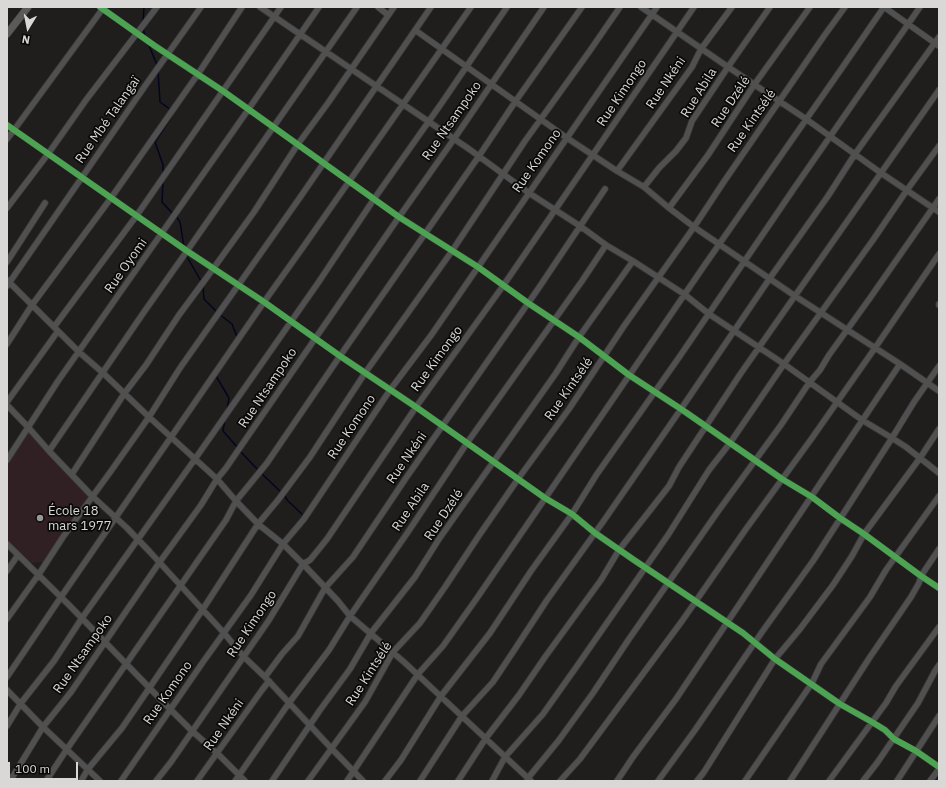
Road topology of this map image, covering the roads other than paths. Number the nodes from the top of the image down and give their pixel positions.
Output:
1 (28, 7) edge
2 (157, 7) edge
3 (201, 7) edge
4 (242, 7) edge
5 (260, 7) edge
6 (281, 7) edge
7 (318, 7) edge
8 (357, 7) edge
9 (378, 7) edge
10 (394, 7) edge
11 (431, 7) edge
12 (471, 7) edge
13 (507, 7) edge
14 (544, 7) edge
15 (582, 7) edge
16 (620, 7) edge
17 (641, 7) edge
18 (657, 7) edge
19 (694, 7) edge
20 (732, 7) edge
21 (770, 7) edge
22 (810, 7) edge
23 (845, 7) edge
24 (884, 7) edge
25 (920, 7) edge
26 (102, 8) edge
27 (388, 14) junction
28 (652, 14) junction
29 (274, 17) junction
30 (908, 24) junction
31 (415, 30) junction
32 (677, 32) junction
33 (137, 33) junction
34 (7, 34) edge
35 (300, 35) junction
36 (939, 36) edge
37 (937, 45) edge
38 (701, 49) junction
39 (441, 50) junction
40 (325, 52) junction
41 (168, 54) junction
42 (466, 67) junction
43 (728, 67) junction
44 (351, 69) junction
45 (198, 74) junction
46 (491, 85) junction
47 (754, 85) junction
48 (376, 87) junction
49 (939, 90) edge
50 (223, 91) junction
51 (780, 101) junction
52 (515, 102) junction
53 (402, 105) junction
54 (248, 110) junction
55 (806, 119) junction
56 (541, 120) junction
57 (428, 122) junction
58 (7, 125) edge
59 (274, 127) junction
60 (14, 130) junction
61 (830, 136) junction
62 (567, 138) junction
63 (7, 139) edge
64 (454, 139) junction
65 (298, 144) junction
66 (939, 146) edge
67 (48, 154) junction
68 (855, 154) junction
69 (593, 155) junction
70 (479, 156) junction
71 (324, 163) junction
72 (617, 171) junction
73 (503, 174) junction
74 (881, 174) junction
75 (82, 177) junction
76 (349, 181) junction
77 (644, 187) junction
78 (605, 189) dead end
79 (906, 190) junction
80 (529, 193) junction
81 (111, 198) junction
82 (374, 199) junction
83 (939, 199) edge
84 (45, 203) dead end
85 (7, 208) edge
86 (669, 208) junction
87 (933, 208) junction
88 (555, 210) junction
89 (939, 212) edge
90 (137, 215) junction
91 (399, 216) junction
92 (580, 226) junction
93 (694, 227) junction
94 (162, 233) junction
95 (425, 234) junction
96 (719, 244) junction
97 (606, 245) junction
98 (187, 251) junction
99 (452, 251) junction
100 (939, 254) edge
101 (633, 261) junction
102 (745, 261) junction
103 (7, 262) edge
104 (478, 268) junction
105 (213, 269) junction
106 (658, 277) junction
107 (770, 278) junction
108 (8, 282) edge
109 (239, 285) junction
110 (503, 286) junction
111 (684, 294) junction
112 (795, 296) junction
113 (264, 302) junction
114 (528, 304) junction
115 (32, 305) junction
116 (820, 312) junction
117 (709, 314) junction
118 (554, 320) junction
119 (291, 321) junction
120 (56, 329) junction
121 (848, 330) junction
122 (735, 331) junction
123 (579, 337) junction
124 (315, 338) junction
125 (7, 344) edge
126 (759, 348) junction
127 (875, 348) junction
128 (79, 352) junction
129 (340, 356) junction
130 (605, 356) junction
131 (784, 364) junction
132 (900, 364) junction
133 (939, 366) edge
134 (102, 372) junction
135 (365, 373) junction
136 (629, 375) junction
137 (809, 383) junction
138 (927, 383) junction
139 (390, 390) junction
140 (939, 391) edge
141 (654, 392) junction
142 (124, 394) junction
143 (7, 402) edge
144 (837, 402) junction
145 (7, 405) edge
146 (416, 407) junction
147 (682, 409) junction
148 (149, 417) junction
149 (862, 420) junction
150 (443, 426) junction
151 (28, 427) junction
152 (706, 427) junction
153 (939, 429) edge
154 (171, 437) junction
155 (892, 438) junction
156 (467, 443) junction
157 (730, 443) junction
158 (49, 451) junction
159 (920, 458) junction
160 (195, 459) junction
161 (7, 460) edge
162 (755, 460) junction
163 (494, 462) junction
164 (939, 473) edge
165 (72, 474) junction
166 (217, 479) junction
167 (518, 479) junction
168 (782, 479) junction
169 (92, 496) junction
170 (939, 496) edge
171 (812, 497) junction
172 (545, 498) junction
173 (236, 501) junction
174 (572, 514) junction
175 (116, 517) junction
176 (840, 518) junction
177 (258, 524) junction
178 (594, 533) junction
179 (864, 534) junction
180 (137, 540) junction
181 (7, 544) edge
182 (283, 544) junction
183 (939, 549) edge
184 (619, 550) junction
185 (18, 555) junction
186 (896, 557) junction
187 (159, 563) junction
188 (303, 564) junction
189 (645, 568) junction
190 (7, 570) edge
191 (38, 574) junction
192 (921, 576) junction
193 (939, 578) edge
194 (668, 584) junction
195 (181, 586) junction
196 (937, 586) edge
197 (325, 588) junction
198 (61, 597) junction
199 (695, 601) junction
200 (203, 609) junction
201 (350, 616) junction
202 (82, 618) junction
203 (7, 619) edge
204 (727, 622) junction
205 (939, 627) edge
206 (224, 633) junction
207 (371, 634) junction
208 (105, 642) junction
209 (755, 643) junction
210 (393, 652) junction
211 (244, 656) junction
212 (776, 659) junction
213 (126, 664) junction
214 (939, 665) edge
215 (418, 674) junction
216 (7, 677) edge
217 (267, 679) junction
218 (812, 683) junction
219 (150, 687) junction
220 (7, 690) edge
221 (441, 696) junction
222 (21, 703) junction
223 (289, 703) junction
224 (840, 704) junction
225 (170, 709) junction
226 (462, 716) junction
227 (939, 716) edge
228 (872, 722) junction
229 (310, 725) junction
230 (7, 726) edge
231 (43, 727) junction
232 (192, 731) junction
233 (486, 738) junction
234 (894, 739) junction
235 (331, 748) junction
236 (67, 749) junction
237 (916, 751) junction
238 (217, 753) junction
239 (505, 757) junction
240 (939, 768) edge
241 (88, 769) junction
242 (353, 772) junction
243 (239, 775) junction
244 (528, 780) edge
245 (10, 781) edge
246 (46, 781) edge
247 (81, 781) edge
248 (100, 781) edge
249 (121, 781) edge
250 (156, 781) edge
251 (197, 781) edge
252 (234, 781) edge
253 (245, 781) edge
254 (272, 781) edge
255 (308, 781) edge
256 (347, 781) edge
257 (363, 781) edge
258 (385, 781) edge
259 (420, 781) edge
260 (458, 781) edge
261 (492, 781) edge
262 (560, 781) edge
263 (617, 781) edge
264 (658, 781) edge
265 (697, 781) edge
266 (745, 781) edge
267 (790, 781) edge
268 (829, 781) edge
269 (863, 781) edge
270 (897, 781) edge
271 (930, 781) edge

1 - 34 main road
2 - 33 street
3 - 41 street, Rue Mbé Talangaï
4 - 45 street
5 - 29 street
6 - 29 street
7 - 35 street, Rue Oyomi
8 - 40 street
9 - 27 street
10 - 27 street
11 - 31 street
12 - 39 street
13 - 42 street
14 - 46 street, Rue Ntsampoko
15 - 52 street
16 - 56 street
17 - 28 street
18 - 28 street, Rue Komono
19 - 32 street, Rue Kimongo
20 - 38 street, Rue Nkéni
21 - 43 street, Rue Abila
22 - 47 street, Rue Dzélé
23 - 51 street, Rue Kintsélé
24 - 30 street
24 - 55 street
25 - 30 street
26 - 33 street
26 - 60 street
27 - 44 street
28 - 32 street
28 - 62 street, Rue Komono
29 - 35 street
29 - 50 street
30 - 37 street
30 - 61 street
31 - 39 street
31 - 48 street
32 - 38 street
32 - 69 street, Rue Kimongo
33 - 41 street
33 - 67 street
35 - 40 street
35 - 54 street, Rue Oyomi
36 - 37 street
37 - 68 street
38 - 43 street
38 - 72 street, Rue Nkéni
39 - 42 street
39 - 53 street
40 - 44 street
40 - 59 street
41 - 45 street
41 - 75 street, Rue Mbé Talangaï
42 - 46 street
42 - 57 street
43 - 47 street
43 - 77 street, Rue Abila
44 - 48 street
44 - 65 street
45 - 50 street
45 - 81 street
46 - 52 street
46 - 64 street, Rue Ntsampoko
47 - 51 street
47 - 86 street, Rue Dzélé
48 - 53 street
48 - 71 street
49 - 74 street
50 - 54 street
50 - 90 street
51 - 55 street
51 - 93 street, Rue Kintsélé
52 - 56 street
52 - 70 street
53 - 57 street
53 - 76 street
54 - 59 street
54 - 94 street, Rue Oyomi
55 - 61 street
55 - 96 street
56 - 62 street
56 - 73 street
57 - 64 street
57 - 82 street
58 - 60 street
59 - 65 street
59 - 98 street
60 - 63 street
60 - 67 street
61 - 68 street
61 - 102 street
62 - 69 street
62 - 80 street, Rue Komono
64 - 70 street
64 - 91 street, Rue Ntsampoko
65 - 71 street
65 - 105 street
66 - 79 street
67 - 75 street
67 - 85 street
68 - 74 street
68 - 107 street
69 - 72 street
69 - 88 street, Rue Kimongo
70 - 73 street
70 - 95 street
71 - 76 street
71 - 109 street
72 - 77 street
73 - 80 street
73 - 99 street
74 - 79 street
74 - 112 street
75 - 81 street
75 - 108 street, Rue Mbé Talangaï
76 - 82 street
76 - 113 street
77 - 86 street
78 - 92 street, Rue Nkéni
79 - 87 street
79 - 116 street
80 - 88 street
80 - 104 street, Rue Komono
81 - 90 street
81 - 115 street
82 - 91 street
82 - 119 street
83 - 87 street
84 - 103 street
86 - 93 street
87 - 89 street
87 - 121 street
88 - 92 street
88 - 110 street, Rue Kimongo
90 - 94 street
90 - 120 street
91 - 95 street
91 - 124 street, Rue Ntsampoko
92 - 97 street
92 - 114 street, Rue Nkéni
93 - 96 street
93 - 106 street, Rue Kintsélé
94 - 98 street
94 - 128 street, Rue Oyomi
95 - 99 street
95 - 129 street
96 - 102 street
96 - 111 street
97 - 101 street
97 - 118 street, Rue Abila
98 - 105 street
98 - 134 street
99 - 104 street
99 - 135 street
100 - 127 street
101 - 106 street
101 - 123 street, Rue Dzélé
102 - 107 street
102 - 117 street
104 - 110 street
104 - 139 street, Rue Komono
105 - 109 street
105 - 142 street
106 - 111 street
106 - 130 street, Rue Kintsélé
107 - 112 street
107 - 122 street
108 - 115 street
109 - 113 street
109 - 148 street
110 - 114 street
110 - 146 street, Rue Kimongo
111 - 117 street
111 - 136 street
112 - 116 street
112 - 126 street
113 - 119 street
113 - 154 street
114 - 118 street
114 - 150 street, Rue Nkéni
115 - 120 street
115 - 125 street
116 - 121 street
116 - 131 street
117 - 122 street
117 - 141 street
118 - 123 street
118 - 156 street, Rue Abila
119 - 124 street
119 - 160 street
120 - 128 street
120 - 143 street
121 - 127 street
121 - 137 street
122 - 126 street
122 - 147 street
123 - 130 street
123 - 163 street, Rue Dzélé
124 - 129 street
124 - 166 street, Rue Ntsampoko
126 - 131 street
126 - 152 street
127 - 132 street
127 - 144 street
128 - 134 street
128 - 151 street, Rue Oyomi
129 - 135 street
129 - 173 street
130 - 136 street
130 - 167 street, Rue Kintsélé
131 - 137 street
131 - 157 street
132 - 138 street
132 - 149 street
133 - 138 street
134 - 142 street
134 - 158 street
135 - 139 street
135 - 177 street
136 - 141 street
136 - 172 street
137 - 144 street
137 - 162 street
138 - 140 street
138 - 155 street
139 - 146 street
139 - 182 street, Rue Komono
141 - 147 street
141 - 174 street
142 - 148 street
142 - 165 street
144 - 149 street
144 - 168 street
145 - 151 street
146 - 150 street
146 - 188 street, Rue Kimongo
147 - 152 street
147 - 178 street
148 - 154 street
148 - 169 street
149 - 155 street
149 - 171 street
150 - 156 street
150 - 197 street, Rue Nkéni
151 - 158 street
151 - 161 street, Rue Oyomi
152 - 157 street
152 - 184 street
153 - 159 street
154 - 160 street
154 - 175 street
155 - 159 street
155 - 176 street
156 - 163 street
156 - 201 street, Rue Abila
157 - 162 street
157 - 189 street
158 - 165 street
159 - 164 street
159 - 179 street
160 - 166 street
160 - 180 street
162 - 168 street
162 - 194 street
163 - 167 street
163 - 207 street, Rue Dzélé
165 - 169 street
166 - 173 street
166 - 187 street, Rue Ntsampoko
167 - 172 street
167 - 210 street, Rue Kintsélé
168 - 171 street
168 - 199 street
169 - 175 street
169 - 191 street
170 - 186 street
171 - 176 street
171 - 204 street
172 - 174 street
172 - 215 street
173 - 177 street
173 - 195 street
174 - 178 street
174 - 221 street
175 - 180 street
175 - 198 street
176 - 179 street
176 - 209 street
177 - 182 street
177 - 200 street
178 - 184 street
178 - 226 street
179 - 186 street
179 - 212 street
180 - 187 street
180 - 202 street
181 - 185 street
182 - 188 street
182 - 206 street, Rue Komono
183 - 192 street
184 - 189 street
184 - 233 street
185 - 190 street
185 - 191 street
186 - 192 street
186 - 218 street
187 - 195 street
187 - 208 street, Rue Ntsampoko
188 - 197 street
188 - 211 street, Rue Kimongo
189 - 194 street
189 - 239 street
191 - 198 street
191 - 203 street
192 - 196 street
192 - 224 street
193 - 196 street
194 - 199 street
194 - 244 street
195 - 200 street
195 - 213 street
197 - 201 street
197 - 217 street, Rue Nkéni
198 - 202 street
198 - 216 street
199 - 204 street
199 - 262 street
200 - 206 street
200 - 219 street
201 - 207 street
201 - 223 street, Rue Abila
202 - 208 street
202 - 222 street
204 - 209 street
204 - 263 street
205 - 228 street
206 - 211 street
206 - 225 street, Rue Komono
207 - 210 street
207 - 229 street, Rue Dzélé
208 - 213 street
208 - 231 street, Rue Ntsampoko
209 - 212 street
209 - 264 street
210 - 215 street
210 - 235 street, Rue Kintsélé
211 - 217 street
211 - 232 street, Rue Kimongo
212 - 218 street
212 - 265 street
213 - 219 street
213 - 236 street
214 - 234 street
215 - 221 street
215 - 242 street
217 - 223 street
217 - 238 street, Rue Nkéni
218 - 224 street
218 - 266 street
219 - 225 street
219 - 241 street
220 - 222 street
221 - 226 street
221 - 258 street
222 - 230 street
222 - 231 street
223 - 229 street
223 - 243 street, Rue Abila
224 - 228 street
224 - 267 street
225 - 232 street
225 - 249 street, Rue Komono
226 - 233 street
226 - 259 street
227 - 237 street
228 - 234 street
228 - 268 street
229 - 235 street
229 - 254 street, Rue Dzélé
231 - 236 street
231 - 245 street, Rue Ntsampoko
232 - 238 street
232 - 250 street, Rue Kimongo
233 - 239 street
233 - 260 street
234 - 237 street
234 - 269 street
235 - 242 street
235 - 255 street, Rue Kintsélé
236 - 241 street
236 - 246 street
237 - 240 street
237 - 270 street
238 - 243 street
238 - 251 street, Rue Nkéni
239 - 244 street
239 - 261 street
240 - 271 street
241 - 247 street
241 - 248 street
242 - 256 street
242 - 257 street
243 - 252 street, Rue Abila
243 - 253 street

